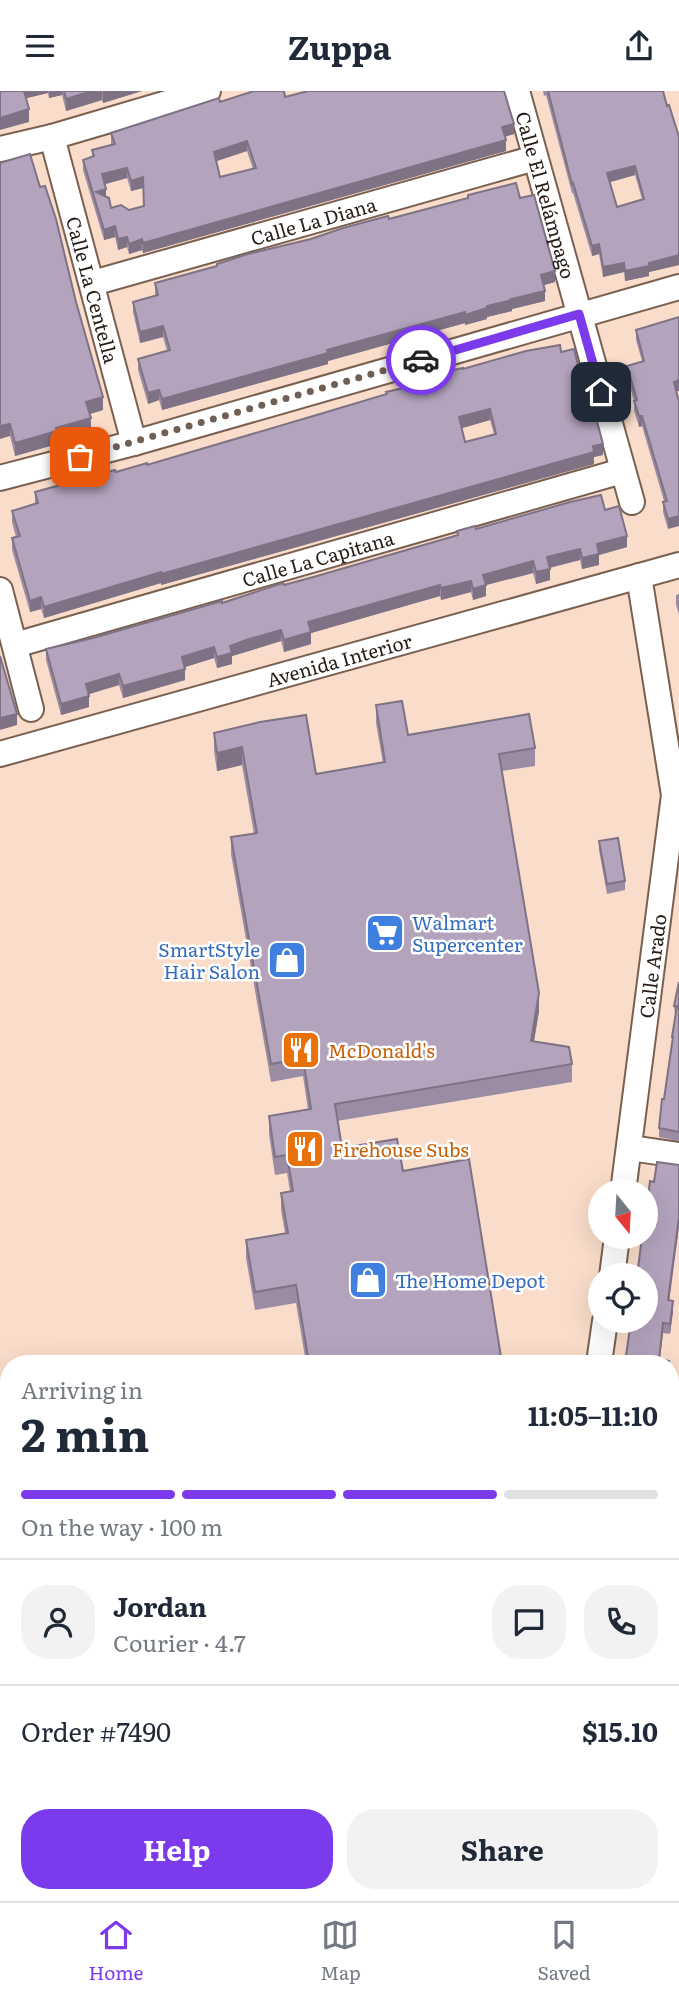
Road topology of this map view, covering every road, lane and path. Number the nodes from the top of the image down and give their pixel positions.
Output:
1 (208, 91) edge
2 (517, 91) edge
3 (52, 137) junction
4 (0, 149) edge
5 (535, 158) junction
6 (93, 283) junction
7 (679, 287) edge
8 (579, 314) junction
9 (134, 443) junction
10 (622, 471) junction
11 (0, 478) edge
12 (632, 502) dead end
13 (679, 565) edge
14 (639, 576) junction
15 (0, 590) edge
16 (15, 645) junction
17 (31, 709) dead end
18 (0, 754) edge
19 (629, 1148) junction
20 (679, 1155) edge
21 (625, 1179) edge
22 (603, 1333) edge
23 (600, 1355) edge

1 - 3 street
2 - 5 street, Calle El Relámpago
3 - 4 street
3 - 6 street, Calle La Centella
5 - 6 street, Calle La Diana
5 - 8 street, Calle El Relámpago
6 - 9 street, Calle La Centella
7 - 8 street
8 - 9 street
8 - 10 street, Calle El Relámpago
9 - 11 street
10 - 12 street, Calle El Relámpago
10 - 16 street, Calle La Capitana
13 - 14 street, Avenida Interior
14 - 18 street, Avenida Interior
14 - 19 street, Calle Arado
15 - 16 street
16 - 17 street
19 - 20 street
19 - 21 street, Calle Arado
22 - 23 street

